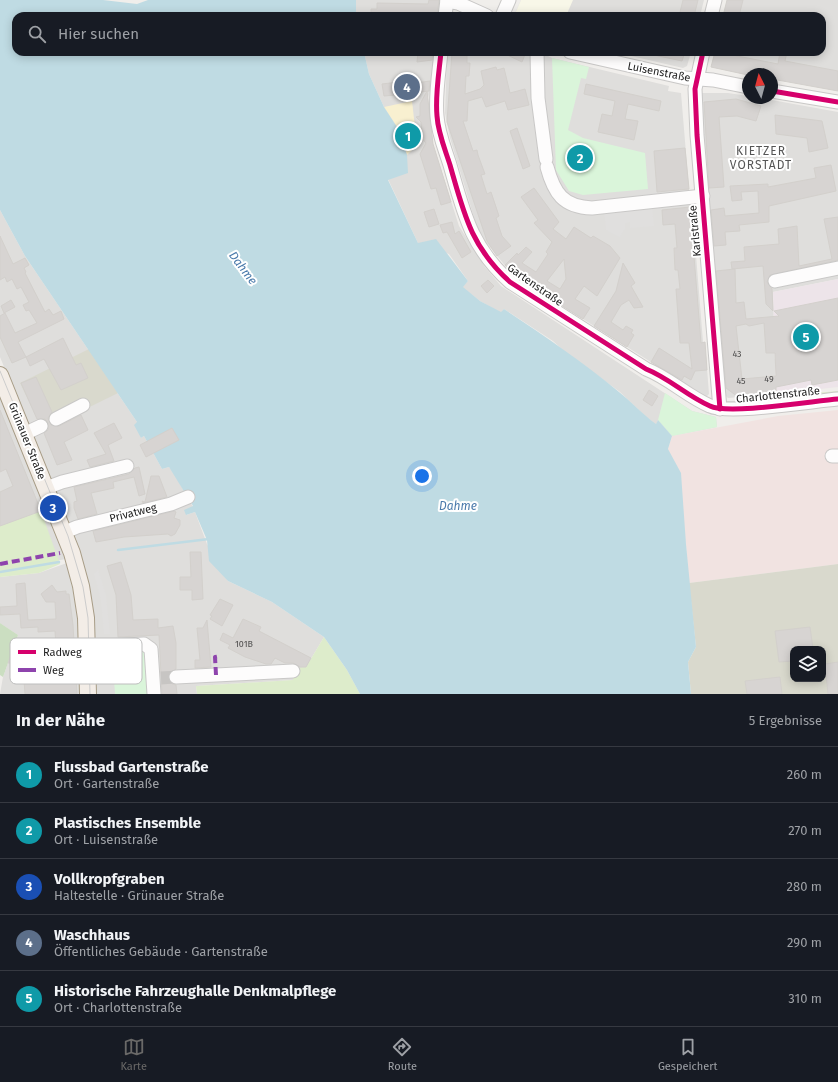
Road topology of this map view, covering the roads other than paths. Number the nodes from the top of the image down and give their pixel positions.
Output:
1 (447, 0) edge
2 (509, 0) edge
3 (715, 0) edge
4 (446, 12) edge
5 (477, 12) edge
6 (504, 12) edge
7 (712, 12) edge
8 (441, 56) edge
9 (537, 56) edge
10 (588, 56) edge
11 (702, 56) edge
12 (696, 79) junction
13 (742, 85) edge
14 (778, 92) edge
15 (838, 102) edge
16 (703, 196) junction
17 (838, 268) edge
18 (775, 282) dead end
19 (0, 375) edge
20 (838, 398) edge
21 (83, 406) dead end
22 (720, 409) junction
23 (56, 419) dead end
24 (41, 426) dead end
25 (24, 434) junction
26 (127, 466) dead end
27 (46, 488) junction
28 (188, 497) dead end
29 (71, 529) junction
30 (87, 638) edge
31 (142, 644) edge
32 (293, 671) dead end
33 (176, 677) tunnel mouth
34 (88, 684) edge
35 (88, 694) edge
36 (154, 694) edge

1 - 4 street
1 - 5 street
2 - 6 street
3 - 7 street
8 - 22 street, Gartenstraße
9 - 16 street
10 - 12 street, Luisenstraße
11 - 12 street, Karlstraße
12 - 13 street, Luisenstraße
12 - 16 street, Karlstraße
14 - 15 street
16 - 22 street, Karlstraße
17 - 18 street
19 - 25 main road, Grünauer Straße
20 - 22 street, Charlottenstraße
21 - 23 street
24 - 25 street
25 - 27 main road, Grünauer Straße
26 - 27 street
27 - 29 main road, Grünauer Straße
28 - 29 street, Privatweg
29 - 30 main road, Grünauer Straße
31 - 36 street
32 - 33 street
34 - 35 main road, Grünauer Straße

